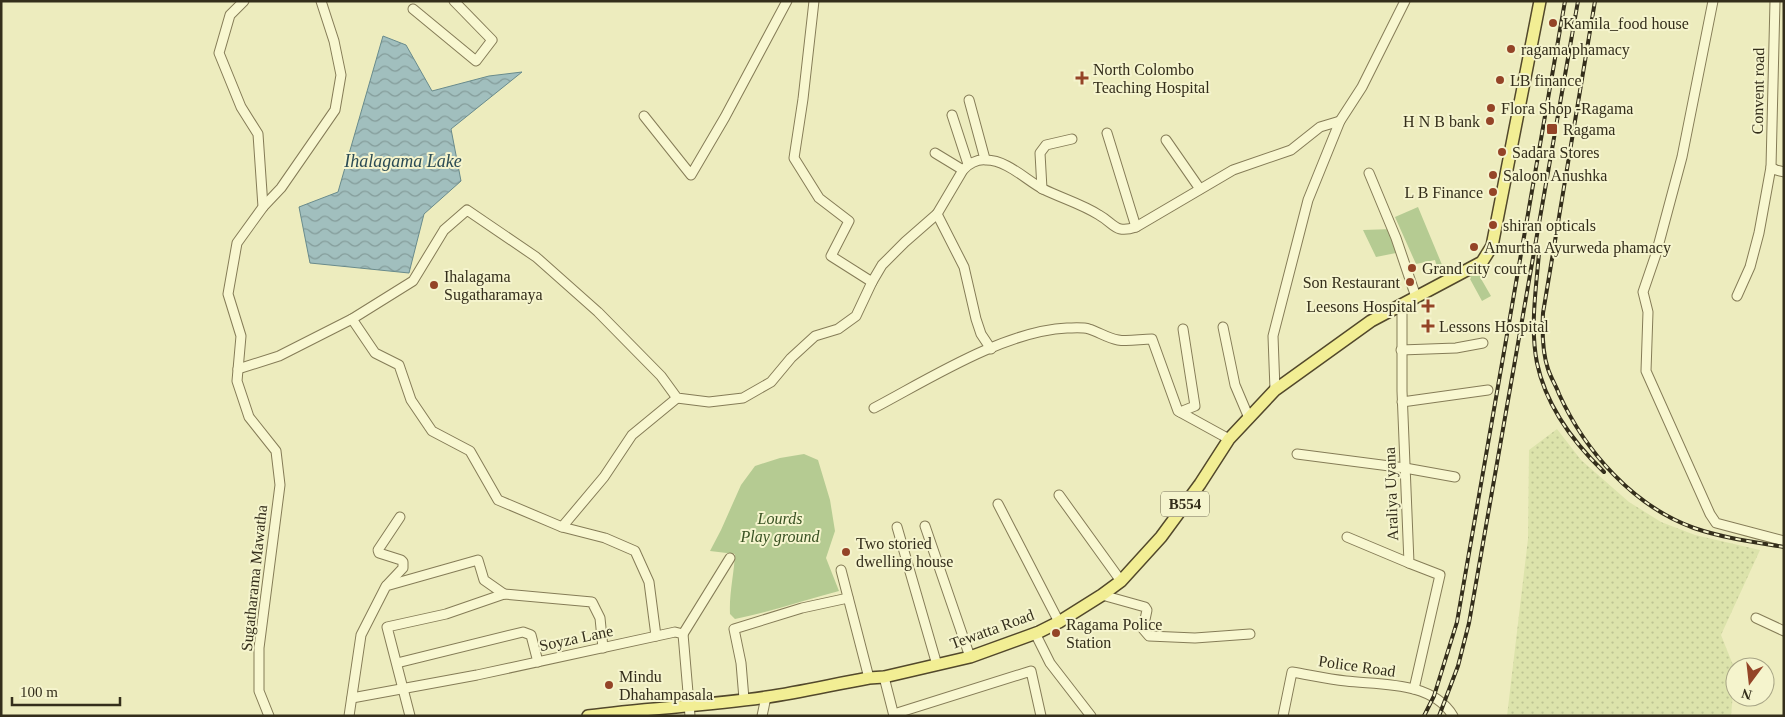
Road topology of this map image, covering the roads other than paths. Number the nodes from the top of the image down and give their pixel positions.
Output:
1 (244, 1) edge
2 (321, 1) edge
3 (454, 1) edge
4 (787, 1) edge
5 (814, 1) edge
6 (1405, 1) edge
7 (1540, 1) edge
8 (1713, 1) edge
9 (1776, 1) edge
10 (413, 9) dead end
11 (969, 100) dead end
12 (952, 115) dead end
13 (644, 116) dead end
14 (1340, 121) junction
15 (1107, 134) dead end
16 (1072, 139) dead end
17 (1166, 140) dead end
18 (935, 153) dead end
19 (985, 160) junction
20 (965, 167) junction
21 (1772, 167) junction
22 (1784, 172) edge
23 (1368, 173) dead end
24 (1042, 188) junction
25 (1200, 189) junction
26 (264, 207) junction
27 (937, 214) junction
28 (1136, 227) junction
29 (872, 282) junction
30 (1737, 296) dead end
31 (1416, 297) junction
32 (1402, 304) junction
33 (352, 319) junction
34 (1223, 327) dead end
35 (1183, 329) dead end
36 (1483, 343) dead end
37 (991, 349) junction
38 (1401, 350) junction
39 (238, 369) junction
40 (1275, 390) junction
41 (1488, 390) dead end
42 (676, 398) junction
43 (1402, 402) junction
44 (874, 408) dead end
45 (1180, 412) junction
46 (1249, 418) junction
47 (1229, 440) junction
48 (1297, 454) dead end
49 (1405, 468) junction
50 (1455, 476) dead end
51 (1058, 495) dead end
52 (998, 504) dead end
53 (400, 517) dead end
54 (925, 526) dead end
55 (562, 527) junction
56 (897, 527) dead end
57 (1347, 537) dead end
58 (1784, 541) edge
59 (730, 558) dead end
60 (1409, 563) junction
61 (841, 570) dead end
62 (1121, 580) junction
63 (386, 586) junction
64 (504, 594) junction
65 (1102, 594) junction
66 (848, 598) junction
67 (1756, 618) dead end
68 (1059, 622) junction
69 (1784, 631) edge
70 (1035, 633) junction
71 (683, 634) junction
72 (1250, 634) dead end
73 (656, 636) junction
74 (603, 648) junction
75 (970, 657) junction
76 (538, 662) junction
77 (397, 663) junction
78 (937, 665) junction
79 (884, 677) junction
80 (869, 678) junction
81 (404, 689) junction
82 (1414, 689) junction
83 (766, 697) junction
84 (352, 698) junction
85 (744, 699) junction
86 (690, 711) edge
87 (638, 713) edge
88 (894, 715) edge
89 (269, 716) edge
90 (349, 716) edge
91 (410, 716) edge
92 (588, 716) edge
93 (762, 716) edge
94 (1041, 716) edge
95 (1090, 716) edge
96 (1283, 716) edge
97 (1453, 716) edge

1 - 26 street
2 - 26 street, Sugatharama Mawatha
3 - 10 street
4 - 13 street
5 - 29 street
6 - 14 street
7 - 31 main road, Tewatta Road / B554
8 - 58 street
9 - 21 street, Convent road
11 - 19 street
12 - 20 street
14 - 25 street
14 - 40 street
15 - 28 street
16 - 24 street
17 - 25 street
18 - 20 street
19 - 20 street
19 - 24 street
20 - 27 street
21 - 22 street, Convent road
21 - 30 street
23 - 31 street
24 - 28 street
25 - 28 street
26 - 39 street, Sugatharama Mawatha
27 - 29 street
27 - 37 street
29 - 42 street
31 - 32 main road, Tewatta Road / B554
32 - 38 street, Araliya Uyana
32 - 40 main road, Tewatta Road / B554
33 - 39 street
33 - 42 street
33 - 55 street
34 - 46 street
35 - 45 street
36 - 38 street
37 - 44 street
37 - 45 street
38 - 43 street, Araliya Uyana
39 - 89 street, Sugatharama Mawatha
40 - 46 main road, Tewatta Road / B554
41 - 43 street
42 - 55 street
43 - 49 street, Araliya Uyana
45 - 47 street
46 - 47 main road, Tewatta Road / B554
47 - 62 main road, Tewatta Road / B554
48 - 49 street
49 - 50 street
49 - 60 street, Araliya Uyana
51 - 62 street
52 - 68 street
53 - 63 street
54 - 75 street
55 - 73 street
56 - 78 street
57 - 60 street
59 - 71 street
60 - 82 street, Araliya Uyana
61 - 66 street
62 - 65 main road, Tewatta Road / B554
63 - 64 street
63 - 84 street
64 - 74 street
64 - 77 street
65 - 68 main road, Tewatta Road / B554
65 - 72 street
66 - 80 street
66 - 85 street
67 - 69 street
68 - 70 main road, Tewatta Road / B554
70 - 75 main road, Tewatta Road / B554
70 - 95 street
71 - 73 street, Soyza Lane
71 - 86 street
73 - 74 street, Soyza Lane
74 - 76 street, Soyza Lane
75 - 78 main road, Tewatta Road / B554
76 - 77 street
76 - 81 street, Soyza Lane
77 - 81 street
78 - 79 main road, Tewatta Road / B554
79 - 80 main road, Tewatta Road / B554
79 - 88 street
80 - 83 main road, Tewatta Road / B554
81 - 84 street, Soyza Lane
81 - 91 street
82 - 96 street, Police Road
82 - 97 street, Police Road
83 - 85 main road, Tewatta Road / B554
83 - 93 street
84 - 90 street
85 - 86 main road, Tewatta Road / B554
86 - 87 main road, Tewatta Road / B554
87 - 92 main road, Tewatta Road / B554
88 - 94 street

